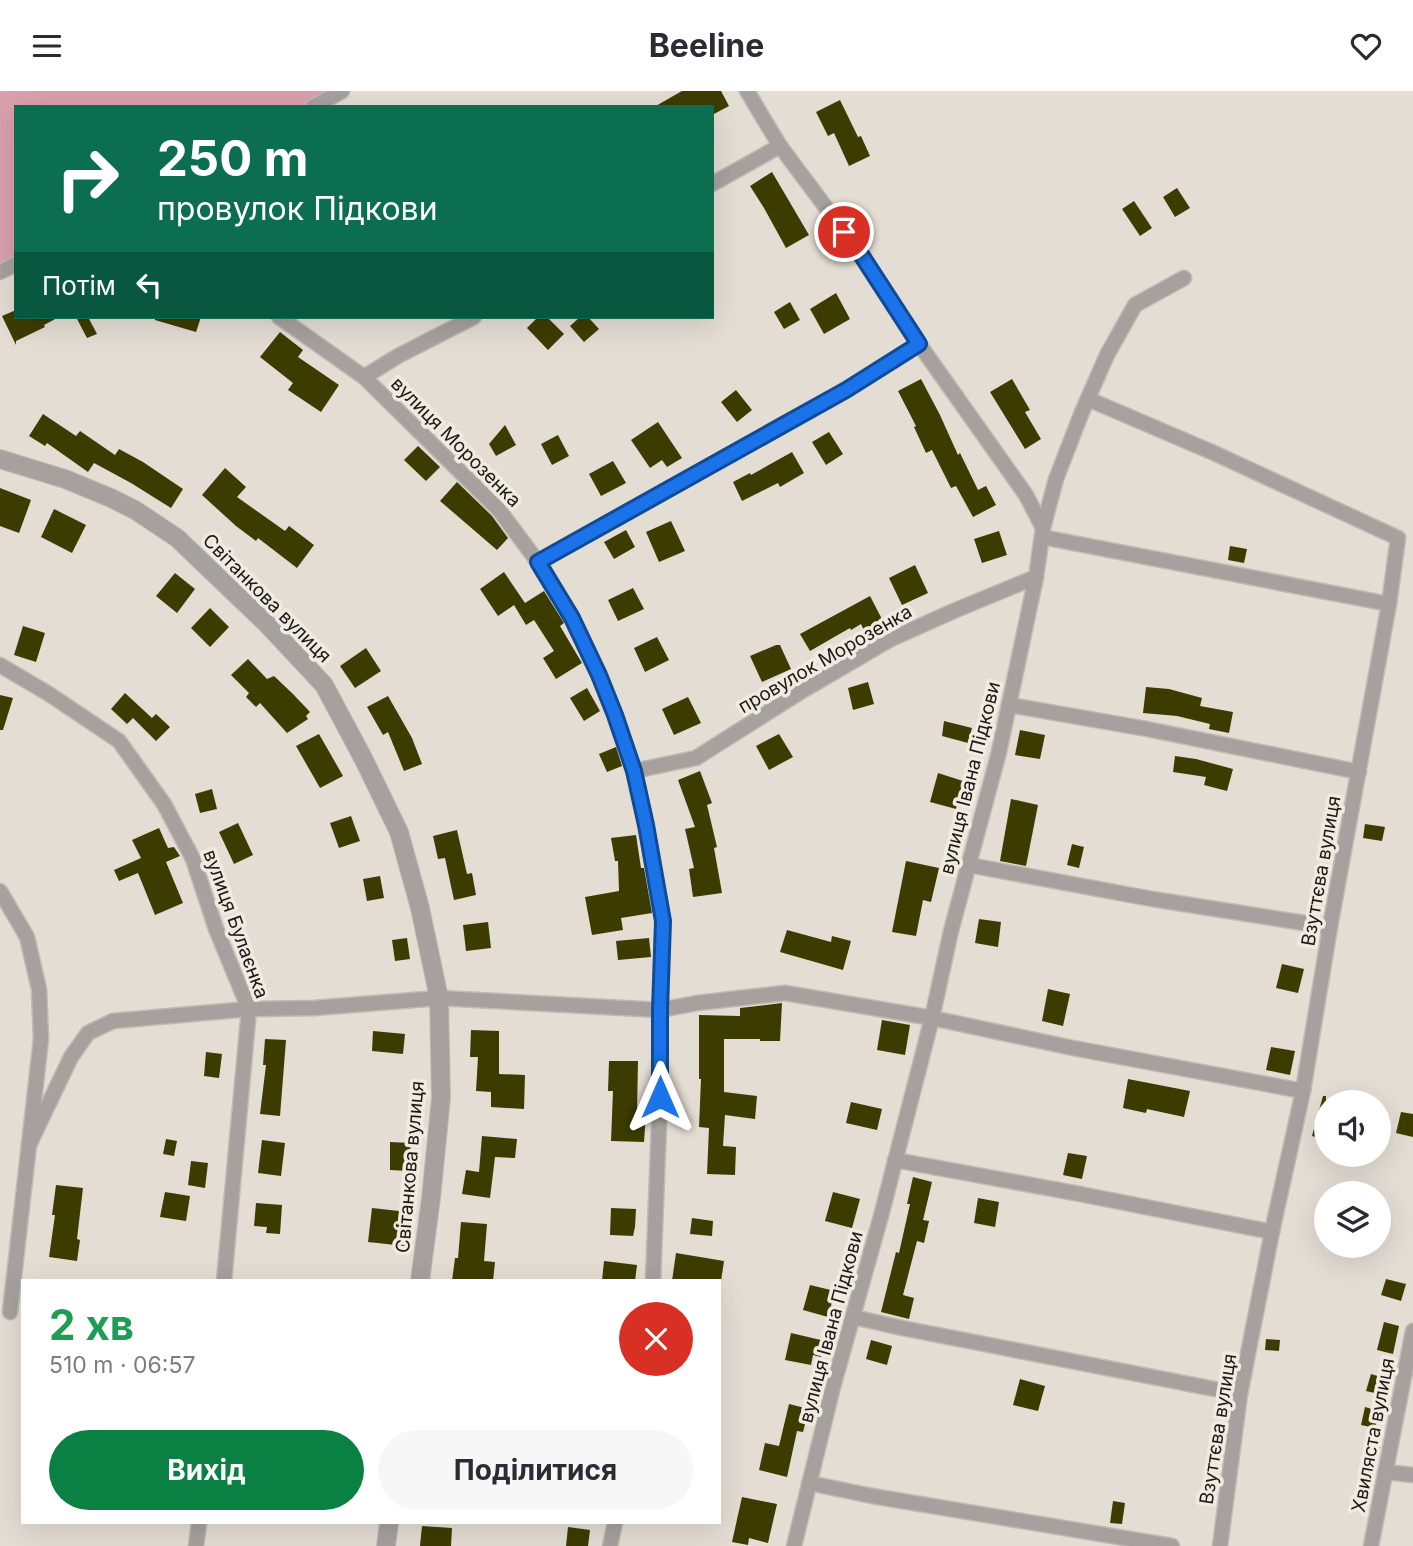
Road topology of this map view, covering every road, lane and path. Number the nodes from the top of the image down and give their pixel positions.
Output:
1 (342, 91) edge
2 (747, 91) edge
3 (317, 105) edge
4 (780, 146) junction
5 (714, 183) edge
6 (1184, 278) dead end
7 (282, 319) edge
8 (470, 319) edge
9 (919, 344) junction
10 (364, 377) junction
11 (1088, 399) junction
12 (0, 459) edge
13 (1042, 533) junction
14 (538, 562) junction
15 (1036, 577) junction
16 (1389, 604) junction
17 (0, 665) edge
18 (1009, 705) junction
19 (634, 771) junction
20 (1359, 772) junction
21 (969, 865) junction
22 (0, 891) edge
23 (1329, 927) junction
24 (439, 998) junction
25 (249, 1009) junction
26 (660, 1010) junction
27 (932, 1018) junction
28 (1303, 1091) junction
29 (29, 1145) junction
30 (895, 1160) junction
31 (1272, 1232) junction
32 (225, 1279) edge
33 (421, 1279) edge
34 (653, 1279) edge
35 (10, 1312) dead end
36 (853, 1317) junction
37 (1413, 1331) edge
38 (1240, 1394) junction
39 (1385, 1472) junction
40 (1413, 1475) edge
41 (809, 1483) junction
42 (200, 1524) edge
43 (389, 1524) edge
44 (615, 1524) edge
45 (196, 1546) edge
46 (386, 1546) edge
47 (610, 1546) edge
48 (794, 1546) edge
49 (1172, 1546) edge
50 (1220, 1546) edge
51 (1371, 1546) edge

1 - 3 street
2 - 4 street
4 - 5 street
4 - 9 street
6 - 11 street, вулиця Івана Підкови
7 - 10 street, вулиця Морозенка
8 - 10 street
9 - 13 street
9 - 14 street
10 - 14 street, вулиця Морозенка
11 - 13 street, вулиця Івана Підкови
11 - 16 street, Взуттєва вулиця
12 - 24 street, Світанкова вулиця
13 - 15 street, вулиця Івана Підкови
13 - 16 street
14 - 19 street, вулиця Морозенка
15 - 18 street, вулиця Івана Підкови
15 - 19 street, провулок Морозенка
16 - 20 street, Взуттєва вулиця
17 - 25 street, вулиця Булаєнка
18 - 20 street
18 - 21 street, вулиця Івана Підкови
19 - 26 street, вулиця Морозенка
20 - 23 street, Взуттєва вулиця
21 - 23 street
21 - 27 street, вулиця Івана Підкови
22 - 29 street
23 - 28 street, Взуттєва вулиця
24 - 25 street
24 - 26 street
24 - 33 street, Світанкова вулиця
25 - 29 street
25 - 32 street, вулиця Булаєнка
26 - 27 street
26 - 34 street, вулиця Морозенка
27 - 28 street
27 - 30 street, вулиця Івана Підкови
28 - 31 street, Взуттєва вулиця
29 - 35 street
30 - 31 street
30 - 36 street, вулиця Івана Підкови
31 - 38 street, Взуттєва вулиця
36 - 38 street
36 - 41 street, вулиця Івана Підкови
37 - 39 street, Хвиляста вулиця
38 - 50 street, Взуттєва вулиця
39 - 40 street
39 - 51 street, Хвиляста вулиця
41 - 48 street, вулиця Івана Підкови
41 - 49 street
42 - 45 street
43 - 46 street
44 - 47 street

